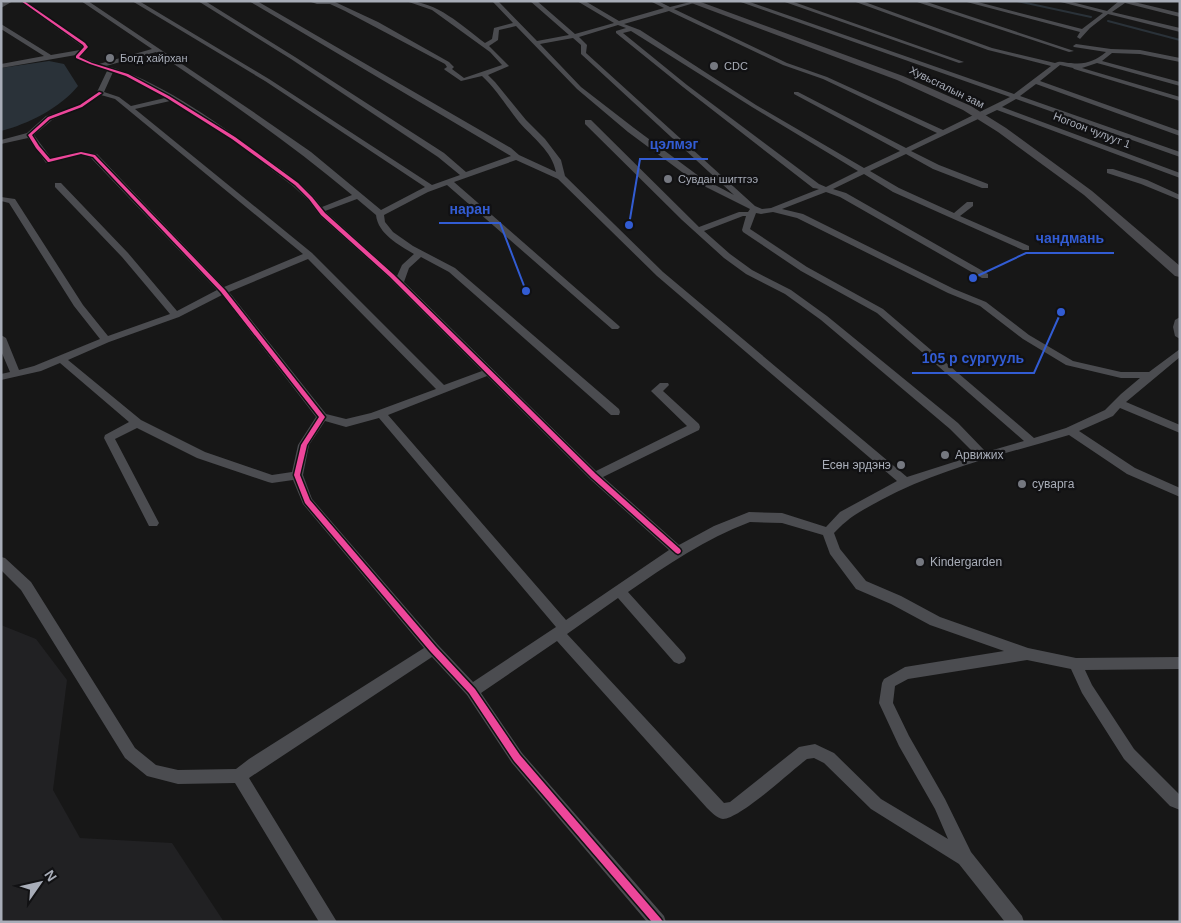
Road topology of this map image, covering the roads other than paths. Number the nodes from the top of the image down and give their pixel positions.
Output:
1 (10, 1) edge
2 (22, 1) edge
3 (84, 1) edge
4 (135, 1) edge
5 (201, 1) edge
6 (252, 1) edge
7 (311, 1) edge
8 (331, 1) edge
9 (409, 1) edge
10 (495, 1) edge
11 (533, 1) edge
12 (580, 1) edge
13 (653, 1) edge
14 (741, 1) edge
15 (785, 1) edge
16 (856, 1) edge
17 (917, 1) edge
18 (966, 1) edge
19 (1060, 1) edge
20 (1123, 1) edge
21 (692, 2) edge
22 (1, 6) edge
23 (670, 9) junction
24 (1110, 13) junction
25 (1180, 15) edge
26 (519, 24) junction
27 (620, 24) junction
28 (1, 26) edge
29 (631, 29) junction
30 (1180, 30) edge
31 (1083, 31) junction
32 (574, 36) junction
33 (537, 43) junction
34 (485, 46) junction
35 (1074, 49) junction
36 (155, 50) junction
37 (1111, 51) junction
38 (80, 52) junction
39 (49, 58) junction
40 (1180, 60) edge
41 (961, 62) dead end
42 (1099, 62) junction
43 (1058, 64) junction
44 (1, 66) edge
45 (101, 66) junction
46 (1072, 67) junction
47 (111, 69) junction
48 (482, 74) junction
49 (126, 75) junction
50 (1037, 82) junction
51 (1180, 84) edge
52 (102, 87) junction
53 (796, 93) dead end
54 (1016, 97) junction
55 (170, 99) junction
56 (1180, 100) edge
57 (996, 106) junction
58 (128, 108) junction
59 (979, 116) junction
60 (588, 122) dead end
61 (943, 133) junction
62 (1180, 134) edge
63 (30, 135) junction
64 (1, 142) edge
65 (906, 152) junction
66 (1180, 155) edge
67 (516, 157) junction
68 (864, 171) junction
69 (1110, 171) dead end
70 (465, 175) junction
71 (1180, 176) edge
72 (561, 177) junction
73 (448, 181) junction
74 (58, 185) dead end
75 (985, 186) dead end
76 (431, 188) junction
77 (827, 189) junction
78 (357, 196) junction
79 (1180, 198) edge
80 (1, 199) edge
81 (970, 204) dead end
82 (321, 210) junction
83 (774, 210) junction
84 (752, 211) junction
85 (380, 214) junction
86 (955, 216) junction
87 (698, 230) junction
88 (1026, 248) dead end
89 (420, 253) junction
90 (309, 255) junction
91 (1180, 273) edge
92 (985, 276) dead end
93 (399, 283) junction
94 (223, 291) junction
95 (176, 315) junction
96 (1180, 320) edge
97 (615, 328) dead end
98 (1180, 336) edge
99 (1, 338) edge
100 (106, 340) junction
101 (1180, 352) edge
102 (62, 360) junction
103 (15, 372) junction
104 (489, 372) junction
105 (1151, 375) junction
106 (1, 377) edge
107 (664, 385) dead end
108 (443, 390) junction
109 (1119, 403) junction
110 (615, 412) dead end
111 (381, 414) junction
112 (322, 417) junction
113 (137, 423) junction
114 (1180, 429) edge
115 (1070, 431) junction
116 (1031, 441) junction
117 (984, 456) junction
118 (297, 475) junction
119 (594, 476) junction
120 (904, 482) junction
121 (1180, 493) edge
122 (153, 523) dead end
123 (828, 532) junction
124 (678, 551) junction
125 (1, 562) edge
126 (619, 590) junction
127 (562, 631) junction
128 (433, 649) junction
129 (1028, 654) junction
130 (679, 658) dead end
131 (1180, 662) edge
132 (1076, 664) junction
133 (472, 691) junction
134 (239, 776) junction
135 (1180, 803) edge
136 (965, 858) junction
137 (329, 922) edge
138 (658, 922) edge
139 (1016, 922) edge

1 - 22 street
2 - 38 street
3 - 36 street
4 - 76 street
5 - 70 street
6 - 67 street
7 - 8 street
8 - 48 street
9 - 34 street
10 - 26 street
11 - 32 street
12 - 27 street
13 - 23 street
14 - 54 street
15 - 41 street
16 - 43 street
17 - 35 street
18 - 31 street
19 - 24 street
20 - 24 street
20 - 25 street
21 - 23 street
21 - 59 main road, Хувьсгалын зам
23 - 27 street
23 - 61 street
24 - 30 street
24 - 31 street
26 - 33 street
26 - 34 street
27 - 29 street
27 - 32 street
28 - 39 street
29 - 68 street
29 - 77 street
31 - 35 street
32 - 33 street
32 - 84 street
33 - 84 street
34 - 48 street
35 - 37 street
35 - 43 street
36 - 45 street
36 - 78 street
37 - 40 street
37 - 42 street
38 - 39 street
38 - 45 street
39 - 44 street
42 - 46 street
42 - 51 street
43 - 46 street
43 - 50 street
45 - 47 street
46 - 56 street
47 - 49 street
47 - 52 street
48 - 72 street
49 - 52 street
49 - 55 street
50 - 54 street
50 - 62 street
52 - 58 street
52 - 63 street
53 - 65 street
54 - 57 street
54 - 66 street
55 - 58 street
55 - 82 street
57 - 59 street
57 - 71 street, Ногоон чулуут 1
58 - 90 street
59 - 61 street
59 - 91 main road, Хувьсгалын зам
60 - 87 street
61 - 65 street
63 - 64 street
63 - 94 street
65 - 68 street
65 - 75 street
67 - 70 street
67 - 72 street
68 - 77 street
68 - 86 street
69 - 79 street
70 - 73 street
72 - 120 street
73 - 76 street
73 - 97 street
74 - 95 street
76 - 85 street
77 - 83 street
77 - 92 street
78 - 82 street
78 - 85 street
80 - 100 street
81 - 86 street
82 - 93 street
83 - 84 street
83 - 105 street
84 - 87 street
84 - 116 street
85 - 89 street
86 - 88 street
87 - 117 street
89 - 93 street
89 - 110 street
90 - 94 street
90 - 108 street
93 - 104 street
94 - 95 street
94 - 112 street
95 - 100 street
96 - 98 street
99 - 103 street
100 - 102 street
101 - 105 street
102 - 103 street
102 - 113 street
103 - 106 street
104 - 108 street
104 - 119 street
105 - 109 street
107 - 119 street
108 - 111 street
109 - 114 street
109 - 115 street
111 - 112 street
111 - 127 street
112 - 118 street
113 - 118 street
113 - 122 street
115 - 116 street
115 - 121 street
116 - 117 street
117 - 120 street
118 - 128 street
119 - 124 street
120 - 123 street
123 - 124 street
123 - 129 street
124 - 126 street
125 - 134 street
126 - 127 street
126 - 130 street
127 - 133 street
127 - 136 street
128 - 133 street
128 - 134 street
129 - 132 street
129 - 136 street
131 - 132 street
132 - 135 street
133 - 138 street
134 - 137 street
136 - 139 street

